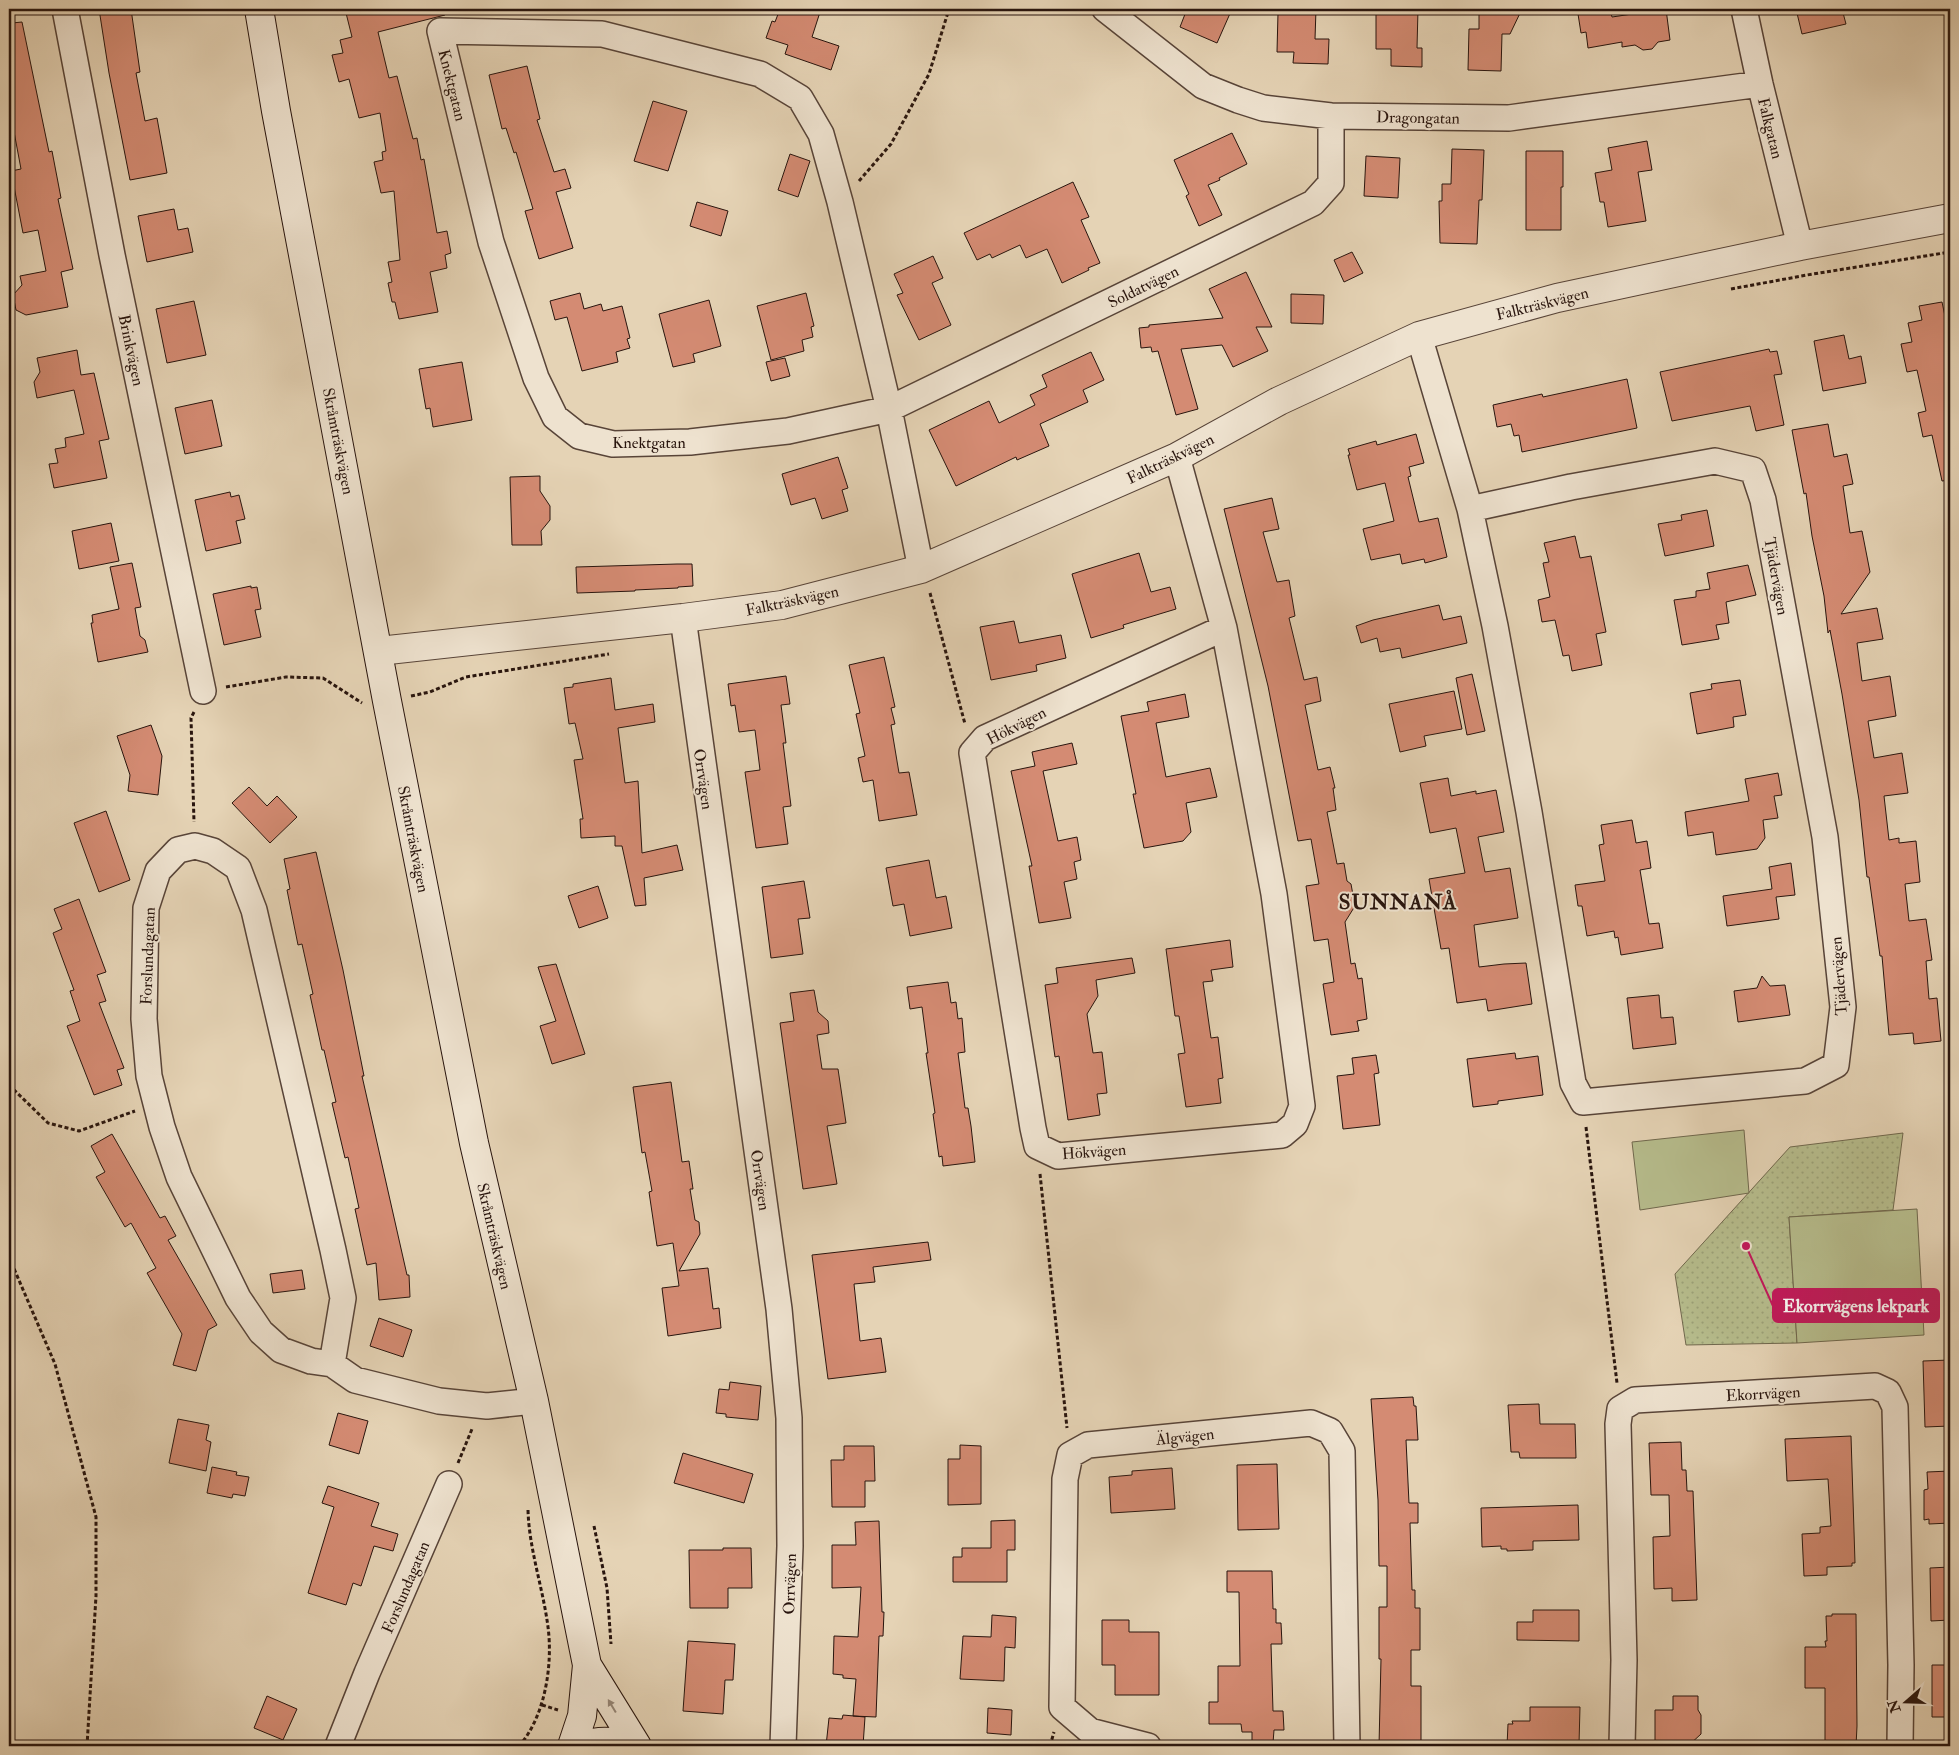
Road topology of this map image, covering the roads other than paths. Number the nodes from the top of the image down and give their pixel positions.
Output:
1 (65, 9) edge
2 (259, 9) edge
3 (1105, 9) edge
4 (1744, 9) edge
5 (1760, 84) junction
6 (1330, 116) junction
7 (1950, 218) edge
8 (1800, 246) junction
9 (1418, 336) junction
10 (889, 409) junction
11 (1177, 457) junction
12 (1470, 509) junction
13 (921, 569) junction
14 (683, 618) junction
15 (1224, 628) junction
16 (379, 651) junction
17 (203, 691) road end
18 (332, 1364) junction
19 (534, 1402) junction
20 (449, 1484) road end
21 (587, 1665) junction
22 (338, 1746) edge
23 (572, 1746) edge
24 (581, 1746) edge
25 (626, 1746) edge
26 (637, 1746) edge
27 (783, 1746) edge
28 (1148, 1746) edge
29 (1347, 1746) edge
30 (1622, 1746) edge
31 (1900, 1746) edge

1 - 17 street, Brinkvägen
2 - 16 main road, Skråmträskvägen
3 - 6 street, Dragongatan
4 - 5 street, Falkgatan
5 - 6 street, Dragongatan
5 - 8 street, Falkgatan
6 - 10 street, Soldatvägen
7 - 8 main road, Falkträskvägen
8 - 9 main road, Falkträskvägen
9 - 11 main road, Falkträskvägen
9 - 12 street
10 - 10 street, Knektgatan
10 - 13 street, Knektgatan
11 - 13 main road, Falkträskvägen
11 - 15 street, Hökvägen
12 - 12 street, Tjädervägen
13 - 14 main road, Falkträskvägen
14 - 16 main road, Falkträskvägen
14 - 27 street, Orrvägen
15 - 15 street, Hökvägen
16 - 19 main road, Skråmträskvägen
18 - 18 street, Forslundagatan
18 - 19 street, Forslundagatan
19 - 21 main road, Skråmträskvägen
20 - 22 street, Forslundagatan
21 - 23 main road, Skråmträskvägen
26 -> 21 main road, Skråmträskvägen
24 - 25 main road
28 - 29 street, Älgvägen
30 - 31 street, Ekorrvägen

